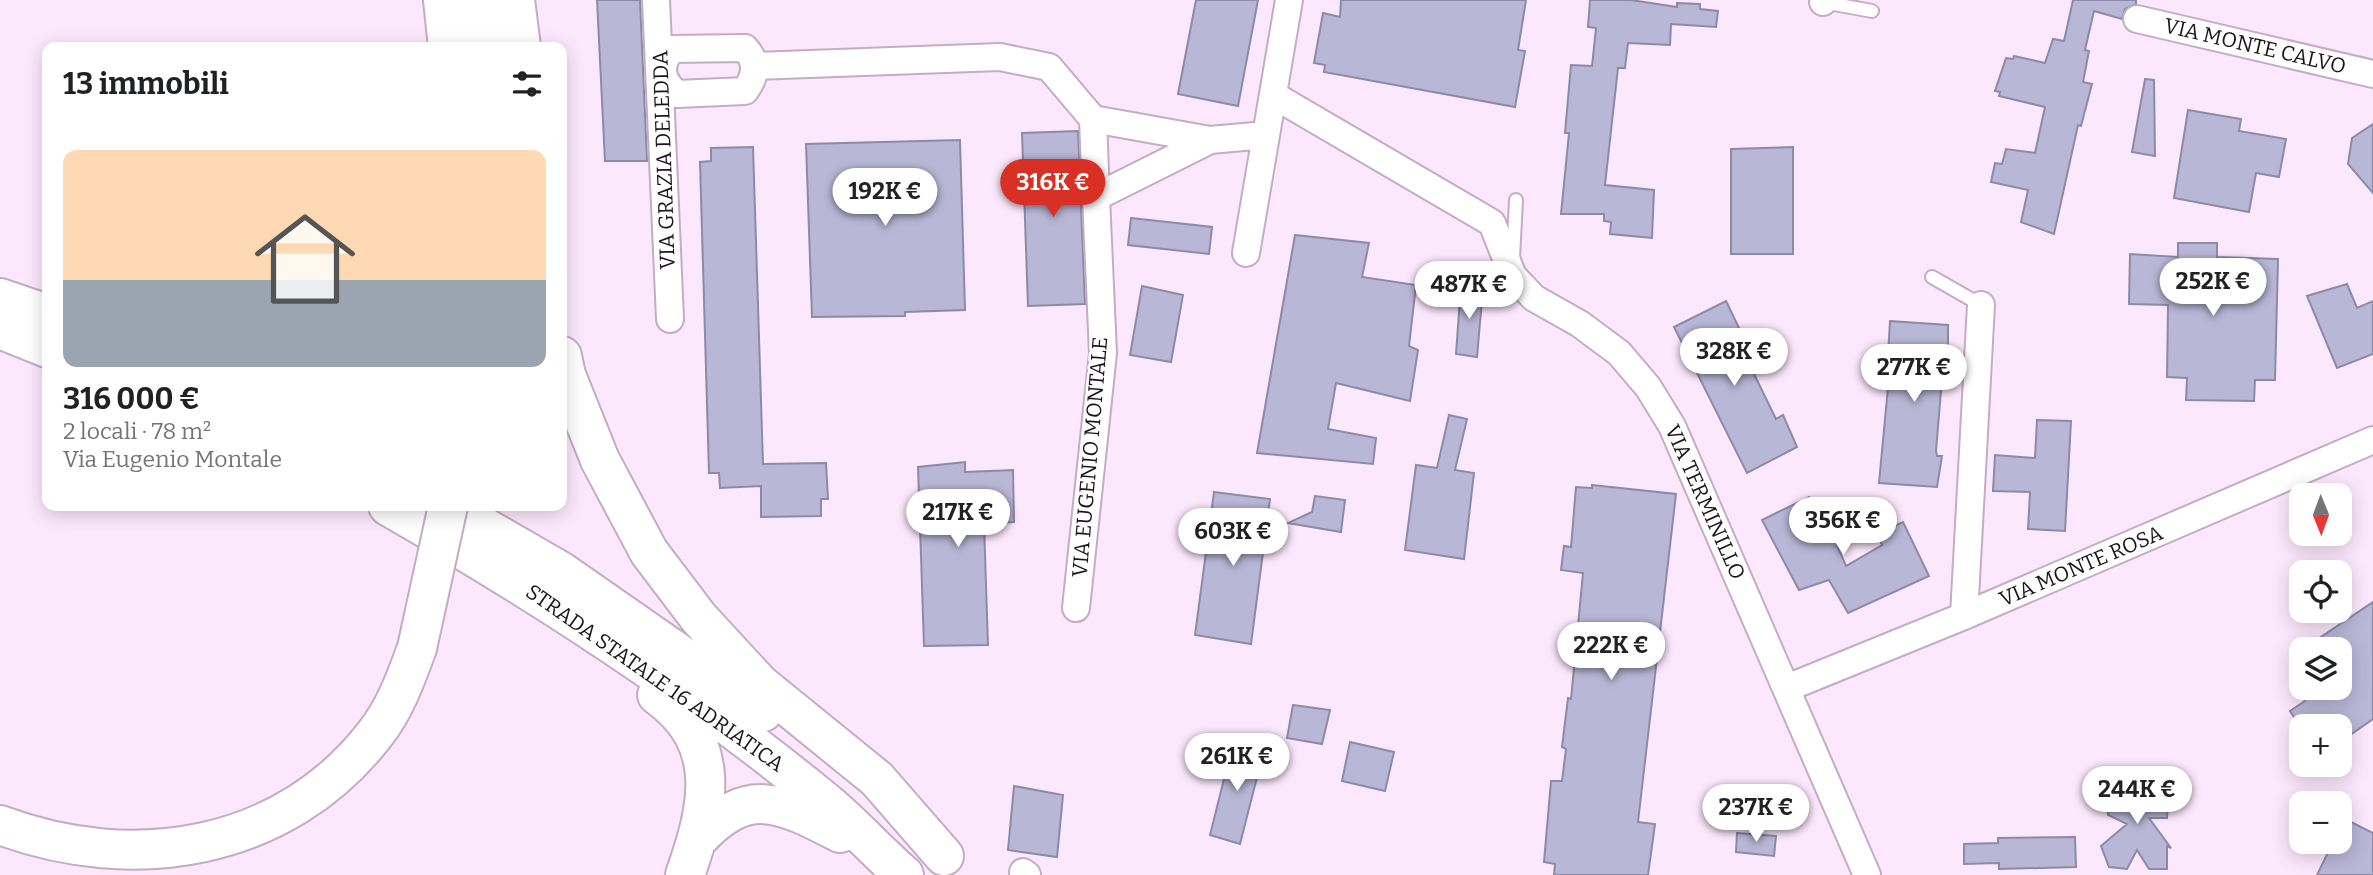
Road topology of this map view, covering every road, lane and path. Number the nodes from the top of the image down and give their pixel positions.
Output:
1 (443, 0) edge
2 (479, 0) edge
3 (515, 0) edge
4 (656, 0) edge
5 (1289, 0) edge
6 (1824, 1) edge
7 (1872, 11) dead end
8 (2137, 19) dead end
9 (447, 42) edge
10 (483, 42) edge
11 (520, 42) edge
12 (755, 66) junction
13 (662, 72) junction
14 (2373, 74) edge
15 (1273, 95) junction
16 (1093, 118) junction
17 (1266, 135) junction
18 (1210, 140) junction
19 (1096, 197) junction
20 (1516, 200) dead end
21 (1246, 253) dead end
22 (1513, 276) junction
23 (1932, 277) dead end
24 (0, 281) edge
25 (42, 294) edge
26 (0, 298) edge
27 (1981, 304) joint
28 (42, 312) edge
29 (670, 320) dead end
30 (0, 328) edge
31 (42, 346) edge
32 (0, 351) edge
33 (42, 364) edge
34 (567, 378) edge
35 (2373, 440) edge
36 (396, 511) edge
37 (447, 511) edge
38 (457, 511) edge
39 (516, 579) junction
40 (1076, 608) dead end
41 (1964, 617) junction
42 (1787, 688) junction
43 (0, 825) edge
44 (691, 858) edge
45 (890, 863) edge
46 (953, 865) edge
47 (1867, 875) edge

1 - 9 highway
2 - 10 highway
3 - 11 highway
4 - 13 street, VIA GRAZIA DELEDDA
5 - 15 street
6 - 7 lane
8 - 14 street, VIA MONTE CALVO
12 - 13 street
12 - 13 street
12 - 16 street
13 - 29 street, VIA GRAZIA DELEDDA
15 - 17 street
15 - 22 street, VIA TERMINILLO
16 - 18 street
16 - 19 street, VIA EUGENIO MONTALE
17 - 18 street
17 - 21 street
18 - 19 street
19 - 40 street, VIA EUGENIO MONTALE
20 - 22 lane
22 - 42 street, VIA TERMINILLO
23 - 27 lane
24 - 25 highway
26 - 28 highway
27 - 41 street
30 - 31 highway
32 - 33 highway
34 - 46 highway
35 - 41 street, VIA MONTE ROSA
36 - 39 highway, STRADA STATALE 16 ADRIATICA
37 - 43 highway, bridge
38 - 46 highway, STRADA STATALE 16 ADRIATICA
39 - 44 highway
39 - 45 highway, STRADA STATALE 16 ADRIATICA
41 - 42 street, VIA MONTE ROSA
42 - 47 street, VIA TERMINILLO
44 - 45 highway

